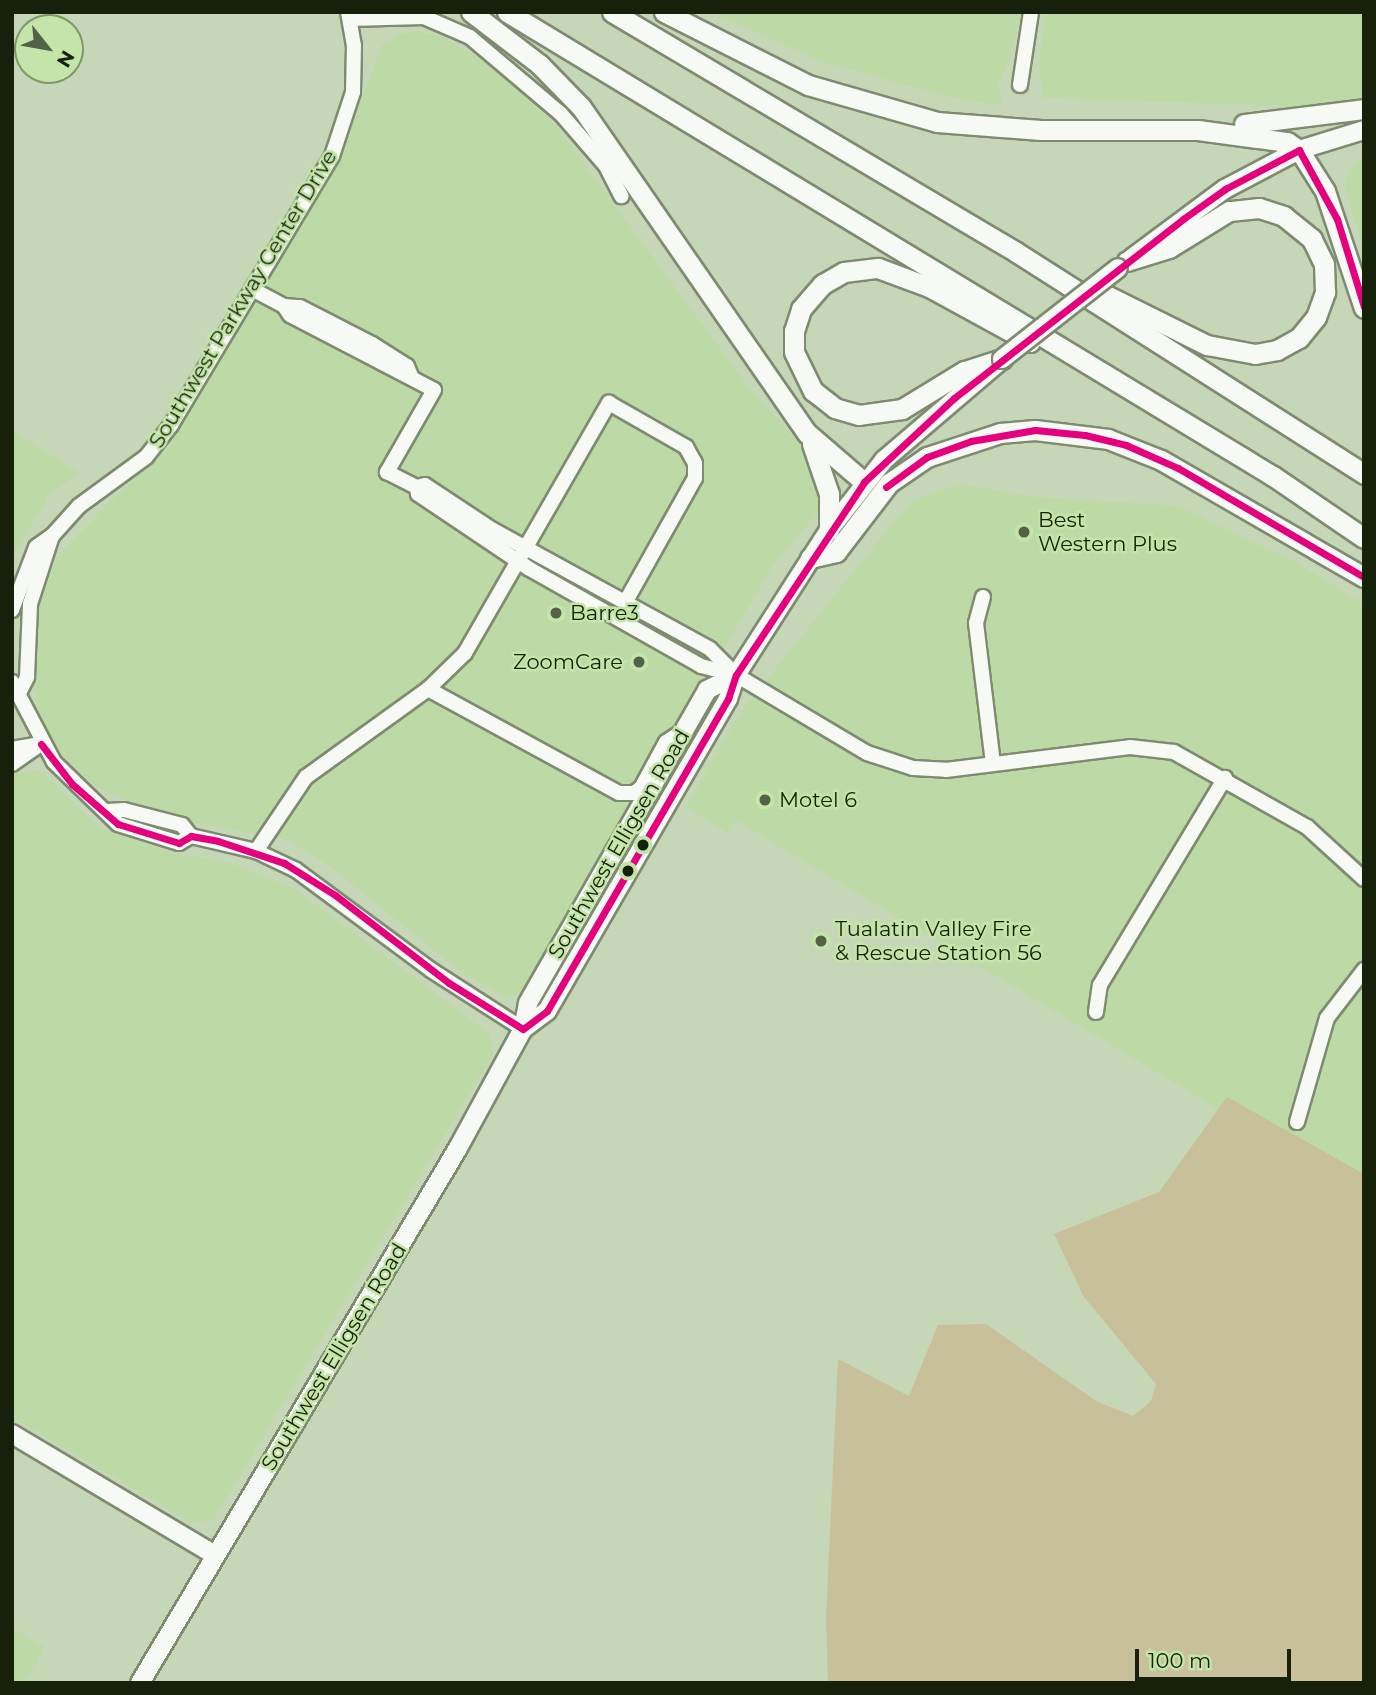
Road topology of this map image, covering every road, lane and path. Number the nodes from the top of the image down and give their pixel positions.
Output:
1 (471, 12) edge
2 (507, 12) edge
3 (612, 12) edge
4 (664, 12) edge
5 (1031, 12) edge
6 (349, 16) edge
7 (1020, 85) dead end
8 (1364, 109) edge
9 (1198, 130) junction
10 (1364, 130) edge
11 (1299, 150) junction
12 (621, 196) dead end
13 (1016, 252) junction
14 (1123, 265) junction
15 (252, 289) junction
16 (1364, 308) edge
17 (1002, 359) junction
18 (1147, 400) junction
19 (807, 433) junction
20 (1364, 474) edge
21 (864, 482) junction
22 (417, 487) junction
23 (829, 530) junction
24 (52, 536) junction
25 (1364, 538) edge
26 (526, 549) junction
27 (810, 558) junction
28 (519, 562) junction
29 (1364, 577) edge
30 (983, 597) dead end
31 (626, 601) junction
32 (12, 610) edge
33 (736, 675) junction
34 (16, 686) edge
35 (428, 689) junction
36 (684, 730) junction
37 (41, 744) junction
38 (12, 749) edge
39 (993, 763) junction
40 (12, 764) edge
41 (1225, 778) junction
42 (256, 851) junction
43 (1364, 879) edge
44 (1364, 970) edge
45 (1096, 1012) dead end
46 (523, 1029) junction
47 (1297, 1122) dead end
48 (12, 1434) edge
49 (215, 1555) junction
50 (139, 1683) edge

1 - 19 highway
2 - 18 highway
3 - 13 highway
4 - 9 highway
5 - 7 street
6 - 12 street
6 - 15 street, Southwest Parkway Center Drive
8 - 9 highway
9 - 11 highway
10 - 11 main road, Southwest Elligsen Road
11 - 14 main road, Southwest Elligsen Road
11 - 16 highway
13 - 14 highway
13 - 20 highway
14 - 17 main road, Southwest Elligsen Road, bridge
15 - 22 street
15 - 24 street, Southwest Parkway Center Drive
17 - 18 highway
17 - 21 main road, Southwest Elligsen Road
18 - 25 highway
19 - 21 highway
19 - 23 highway
21 - 23 main road, Southwest Elligsen Road
22 - 26 street
22 - 28 street
23 - 27 main road, Southwest Elligsen Road
24 - 32 street, Southwest Parkway Center Drive
24 - 34 street, Southwest Parkway Center Drive
26 - 28 street
26 - 31 street
26 - 31 street
27 - 29 highway
27 - 33 main road, Southwest Elligsen Road
28 - 33 street
28 - 35 street
30 - 39 street
31 - 33 street
33 - 36 main road, Southwest Elligsen Road
33 - 39 street
33 - 46 main road, Southwest Elligsen Road
34 - 37 street, Southwest Parkway Center Drive
35 - 36 street
35 - 42 street
36 - 46 main road, Southwest Elligsen Road
37 - 38 street
37 - 40 street
37 - 42 street, Southwest Parkway Center Drive
39 - 41 street
41 - 43 street
41 - 45 street
42 - 46 street, Southwest Parkway Center Drive
44 - 47 street
46 - 49 main road, Southwest Elligsen Road
48 - 49 main road
49 - 50 main road, Southwest Elligsen Road

